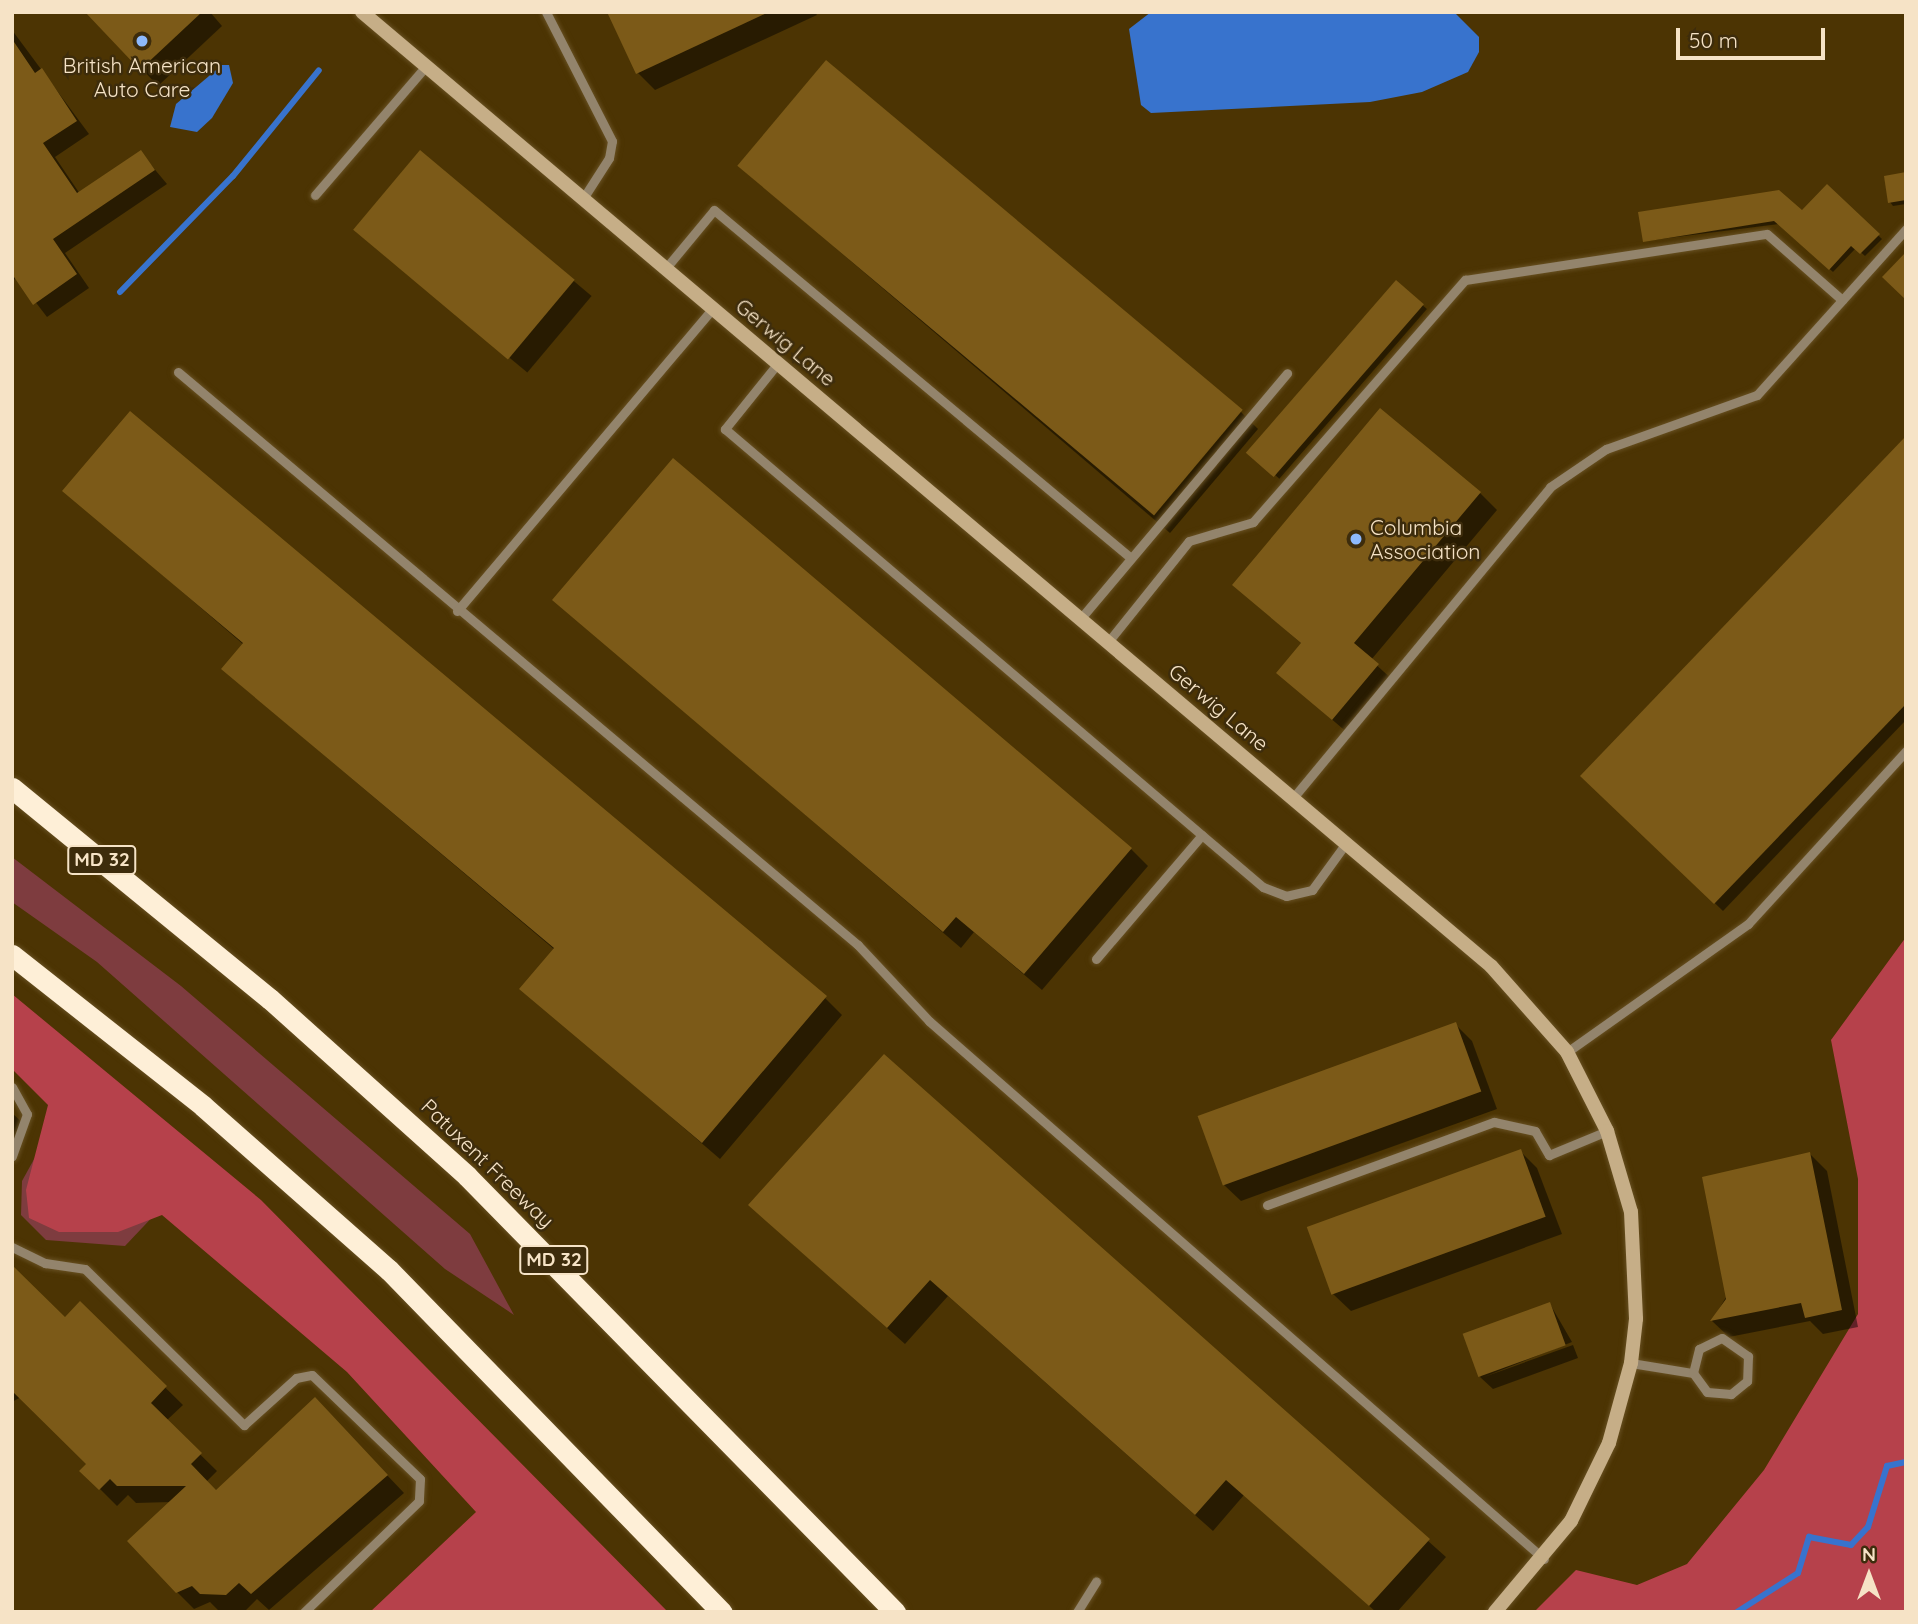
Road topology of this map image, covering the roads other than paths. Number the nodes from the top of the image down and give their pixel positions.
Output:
1 (362, 12) edge
2 (546, 12) edge
3 (426, 66) junction
4 (315, 195) dead end
5 (584, 197) junction
6 (1906, 229) edge
7 (666, 268) junction
8 (1842, 300) junction
9 (713, 308) junction
10 (779, 363) junction
11 (178, 372) dead end
12 (1287, 373) dead end
13 (1131, 558) junction
14 (457, 611) junction
15 (1081, 618) junction
16 (1108, 642) junction
17 (1906, 751) edge
18 (12, 788) edge
19 (1293, 798) junction
20 (1202, 835) junction
21 (1346, 843) junction
22 (12, 955) edge
23 (1096, 959) dead end
24 (1567, 1052) junction
25 (12, 1087) edge
26 (1607, 1131) junction
27 (12, 1156) edge
28 (1267, 1205) dead end
29 (12, 1247) edge
30 (1631, 1363) junction
31 (1693, 1373) junction
32 (1544, 1559) junction
33 (1096, 1581) dead end
34 (304, 1612) edge
35 (722, 1612) edge
36 (895, 1612) edge
37 (1077, 1612) edge
38 (1495, 1612) edge

1 - 3 street, Gerwig Lane
2 - 5 lane
3 - 4 lane
3 - 5 street, Gerwig Lane
5 - 7 street, Gerwig Lane
6 - 8 lane
7 - 9 street, Gerwig Lane
7 - 13 lane
8 - 16 lane
8 - 19 lane
9 - 10 street, Gerwig Lane
9 - 14 lane
10 - 15 street, Gerwig Lane
10 - 20 lane
11 - 14 lane
12 - 13 lane
13 - 15 lane
14 - 32 lane
15 - 16 street, Gerwig Lane
16 - 19 street, Gerwig Lane
17 - 24 lane
18 - 36 highway, Patuxent Freeway / MD 32
19 - 21 street, Gerwig Lane
20 - 21 lane
20 - 23 lane
21 - 24 street, Gerwig Lane
22 - 35 highway
24 - 26 street, Gerwig Lane
25 - 27 lane
26 - 28 lane
26 - 30 street, Gerwig Lane
29 - 34 lane
30 - 31 lane
30 - 32 street, Gerwig Lane
31 - 31 lane
32 - 38 street, Gerwig Lane
33 - 37 lane

